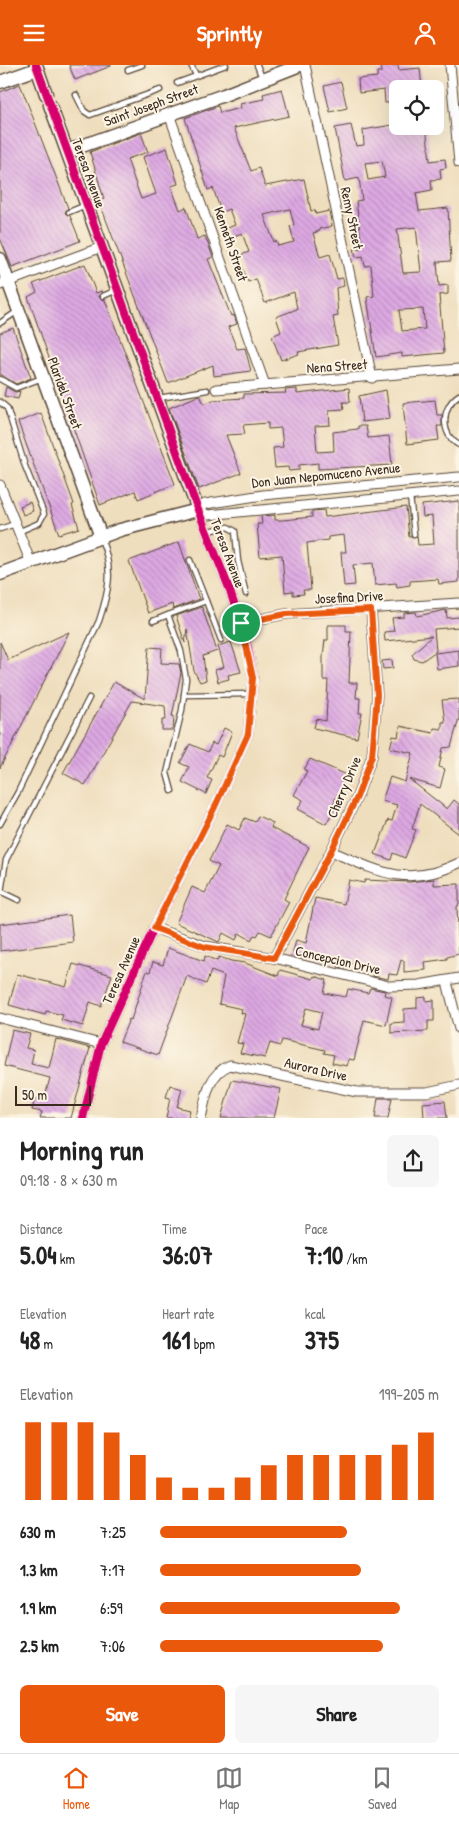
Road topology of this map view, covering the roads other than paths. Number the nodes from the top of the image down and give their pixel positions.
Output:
1 (142, 65) edge
2 (192, 65) edge
3 (226, 65) edge
4 (257, 65) edge
5 (300, 65) edge
6 (305, 65) edge
7 (450, 65) edge
8 (37, 67) edge
9 (128, 70) dead end
10 (196, 75) junction
11 (262, 80) junction
12 (0, 81) edge
13 (176, 83) dead end
14 (160, 90) dead end
15 (76, 95) dead end
16 (169, 114) junction
17 (68, 151) junction
18 (459, 163) edge
19 (88, 205) junction
20 (69, 212) dead end
21 (102, 247) junction
22 (0, 259) edge
23 (4, 283) edge
24 (118, 289) junction
25 (103, 296) dead end
26 (19, 311) junction
27 (0, 323) edge
28 (459, 369) edge
29 (372, 377) junction
30 (43, 378) junction
31 (0, 379) edge
32 (265, 385) junction
33 (212, 390) joint
34 (459, 395) edge
35 (158, 398) junction
36 (0, 402) edge
37 (459, 445) edge
38 (459, 477) edge
39 (0, 485) edge
40 (341, 488) junction
41 (459, 491) edge
42 (410, 495) junction
43 (341, 502) junction
44 (198, 510) junction
45 (17, 528) junction
46 (0, 529) edge
47 (208, 531) junction
48 (414, 534) dead end
49 (101, 537) junction
50 (190, 560) dead end
51 (32, 563) junction
52 (0, 574) edge
53 (246, 594) dead end
54 (206, 601) junction
55 (459, 603) edge
56 (371, 610) junction
57 (168, 615) junction
58 (153, 621) dead end
59 (241, 623) junction
60 (221, 641) dead end
61 (252, 693) junction
62 (184, 695) junction
63 (89, 698) dead end
64 (172, 791) dead end
65 (0, 824) edge
66 (331, 851) junction
67 (459, 863) edge
68 (1, 892) edge
69 (20, 900) dead end
70 (154, 928) junction
71 (274, 958) junction
72 (459, 978) edge
73 (447, 982) junction
74 (0, 1018) edge
75 (459, 1029) edge
76 (101, 1044) junction
77 (459, 1085) edge
78 (83, 1118) edge
79 (201, 1118) edge

1 - 9 lane
2 - 10 lane
3 - 10 lane
4 - 11 lane
5 - 11 street, Saint Joseph Street
6 - 29 street, Remy Street
7 - 18 street
8 - 12 street
8 - 17 street, Teresa Avenue
10 - 13 lane
11 - 16 street, Saint Joseph Street
14 - 15 lane
16 - 17 street, Saint Joseph Street
16 - 32 street, Kenneth Street
17 - 19 street, Teresa Avenue
19 - 20 lane
19 - 21 street, Teresa Avenue
21 - 23 street
21 - 24 street, Teresa Avenue
22 - 23 street, Plaridel Street
23 - 26 street, Plaridel Street
24 - 25 lane
24 - 35 street, Teresa Avenue
26 - 27 lane
26 - 30 street, Plaridel Street
28 - 29 street, Nena Street
29 - 32 street, Nena Street
30 - 31 lane
30 - 49 street, Plaridel Street
32 - 33 street, Nena Street
33 - 35 lane
34 - 37 lane
35 - 44 street, Teresa Avenue
36 - 45 lane
38 - 40 street, Don Juan Nepomuceno Avenue
39 - 45 street
40 - 43 street
40 - 44 street, Don Juan Nepomuceno Avenue
41 - 42 street, Don Juan Nepomuceno Avenue
42 - 43 street, Don Juan Nepomuceno Avenue
42 - 48 lane
43 - 44 street, Don Juan Nepomuceno Avenue
44 - 47 street, Teresa Avenue
44 - 49 street, Don Juan Nepomuceno Avenue
45 - 46 lane
45 - 51 street
47 - 53 lane
47 - 59 street, Teresa Avenue
49 - 51 street, Don Juan Nepomuceno Avenue
49 - 65 lane
50 - 54 lane
51 - 52 street, Don Juan Nepomuceno Avenue
54 - 57 lane
54 - 60 lane
55 - 56 street, Josefina Drive
56 - 59 street, Josefina Drive
56 - 66 street, Cherry Drive
57 - 58 lane
57 - 62 lane
59 - 61 street, Teresa Avenue
61 - 62 lane
61 - 70 street, Teresa Avenue
62 - 64 lane
63 - 68 lane
66 - 67 street
66 - 71 street, Cherry Drive
68 - 69 lane
70 - 71 street, Concepcion Drive
70 - 76 street, Teresa Avenue
71 - 73 street, Concepcion Drive
72 - 73 street, Concepcion Drive
73 - 75 street
74 - 76 street
76 - 78 street, Teresa Avenue
77 - 79 street, Aurora Drive

